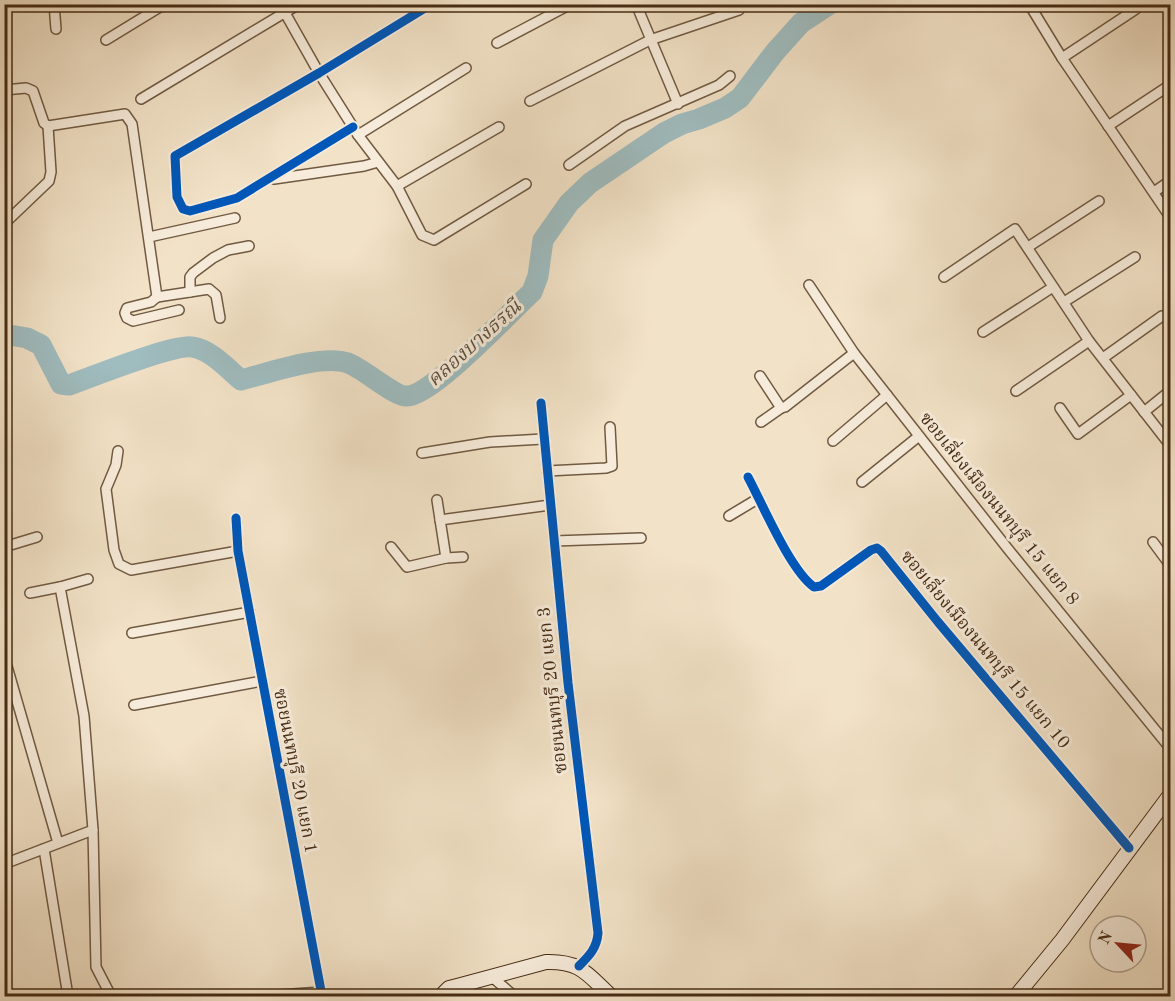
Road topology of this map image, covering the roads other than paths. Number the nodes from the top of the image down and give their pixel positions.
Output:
1 (54, 4) edge
2 (165, 4) edge
3 (298, 4) edge
4 (572, 4) edge
5 (636, 4) edge
6 (1029, 4) edge
7 (430, 5) edge
8 (283, 8) edge
9 (1136, 9) dead end
10 (739, 10) dead end
11 (56, 29) dead end
12 (106, 40) dead end
13 (650, 40) junction
14 (497, 43) dead end
15 (1062, 58) junction
16 (466, 68) dead end
17 (319, 73) junction
18 (730, 76) dead end
19 (1170, 85) edge
20 (4, 90) edge
21 (141, 99) dead end
22 (530, 101) dead end
23 (678, 104) junction
24 (48, 126) junction
25 (1108, 126) junction
26 (499, 127) dead end
27 (356, 131) junction
28 (378, 162) junction
29 (569, 165) dead end
30 (268, 180) junction
31 (1170, 181) edge
32 (526, 184) dead end
33 (397, 186) junction
34 (1154, 192) junction
35 (1099, 201) dead end
36 (1170, 217) edge
37 (235, 218) dead end
38 (4, 224) edge
39 (149, 237) junction
40 (249, 246) dead end
41 (1028, 248) junction
42 (1135, 257) dead end
43 (944, 278) dead end
44 (809, 285) dead end
45 (1053, 287) junction
46 (190, 292) junction
47 (158, 297) junction
48 (1064, 302) junction
49 (179, 310) dead end
50 (1162, 316) dead end
51 (220, 318) dead end
52 (983, 332) dead end
53 (1089, 341) junction
54 (855, 353) junction
55 (1103, 358) junction
56 (760, 376) dead end
57 (1016, 391) dead end
58 (1170, 391) edge
59 (887, 395) junction
60 (1131, 395) junction
61 (541, 403) dead end
62 (781, 408) junction
63 (1060, 408) dead end
64 (1144, 412) junction
65 (761, 422) dead end
66 (610, 427) dead end
67 (919, 436) junction
68 (543, 439) junction
69 (833, 441) dead end
70 (1170, 445) edge
71 (118, 451) dead end
72 (422, 453) dead end
73 (547, 471) junction
74 (748, 477) dead end
75 (862, 482) dead end
76 (759, 498) junction
77 (437, 500) dead end
78 (550, 505) junction
79 (729, 516) dead end
80 (236, 518) dead end
81 (440, 520) junction
82 (37, 537) dead end
83 (640, 538) dead end
84 (554, 541) junction
85 (1153, 542) dead end
86 (4, 547) edge
87 (391, 547) dead end
88 (238, 551) junction
89 (463, 556) dead end
90 (446, 558) junction
91 (1170, 565) edge
92 (88, 579) dead end
93 (60, 587) junction
94 (30, 593) dead end
95 (250, 612) junction
96 (132, 633) dead end
97 (4, 656) edge
98 (262, 681) junction
99 (134, 705) dead end
100 (1170, 748) edge
101 (1170, 795) edge
102 (93, 830) junction
103 (58, 843) junction
104 (1129, 848) junction
105 (44, 849) junction
106 (4, 851) edge
107 (7, 863) edge
108 (579, 966) junction
109 (491, 976) junction
110 (321, 994) edge
111 (68, 996) edge
112 (111, 996) edge
113 (265, 996) edge
114 (441, 996) edge
115 (514, 996) edge
116 (611, 996) edge
117 (1016, 996) edge

1 - 11 street
2 - 12 street
3 - 8 street
4 - 14 street
5 - 13 street
6 - 15 street
7 - 17 street
8 - 17 street
8 - 21 street
9 - 15 street
10 - 13 street
13 - 22 street
13 - 23 street
15 - 25 street
16 - 27 street
17 - 27 street
17 - 30 street
18 - 23 street
19 - 25 street
20 - 24 street
23 - 29 street
24 - 38 street
24 - 39 street
25 - 34 street
26 - 33 street
27 - 28 street
27 - 30 street
28 - 30 street
28 - 33 street
31 - 34 street
32 - 33 street
34 - 36 street
35 - 41 street
37 - 39 street
39 - 47 street
40 - 46 street
41 - 43 street
41 - 45 street
42 - 48 street
44 - 54 street, ซอยเลี่ยงเมืองนนทบุรี 15 แยก 8
45 - 48 street
45 - 52 street
46 - 47 street
46 - 51 street
47 - 49 street
48 - 53 street
50 - 55 street
53 - 55 street
53 - 57 street
54 - 59 street, ซอยเลี่ยงเมืองนนทบุรี 15 แยก 8
54 - 62 street
55 - 60 street
56 - 62 street
58 - 64 street
59 - 67 street, ซอยเลี่ยงเมืองนนทบุรี 15 แยก 8
59 - 69 street
60 - 63 street
60 - 64 street
61 - 68 street, ซอยนนทบุรี 20 แยก 3
62 - 65 street
64 - 70 street
66 - 73 street
67 - 75 street
67 - 100 street, ซอยเลี่ยงเมืองนนทบุรี 15 แยก 8
68 - 72 street
68 - 73 street, ซอยนนทบุรี 20 แยก 3
71 - 88 street
73 - 78 street, ซอยนนทบุรี 20 แยก 3
74 - 76 street, ซอยเลี่ยงเมืองนนทบุรี 15 แยก 10
76 - 79 street
76 - 104 street, ซอยเลี่ยงเมืองนนทบุรี 15 แยก 10
77 - 81 street
78 - 81 street
78 - 84 street, ซอยนนทบุรี 20 แยก 3
80 - 88 street, ซอยนนทบุรี 20 แยก 1
81 - 90 street
82 - 86 street
83 - 84 street
84 - 108 street, ซอยนนทบุรี 20 แยก 3
85 - 91 street
87 - 90 street
88 - 95 street, ซอยนนทบุรี 20 แยก 1
89 - 90 street
92 - 93 street
93 - 94 street
93 - 102 street
95 - 96 street
95 - 98 street, ซอยนนทบุรี 20 แยก 1
97 - 103 street
98 - 99 street
98 - 110 street, ซอยนนทบุรี 20 แยก 1
101 - 104 street
102 - 103 street
102 - 112 street
103 - 105 street
104 - 117 street
105 - 107 street
105 - 111 street
106 - 107 street
108 - 109 street
108 - 116 street
109 - 114 street
109 - 115 street
110 - 113 street

